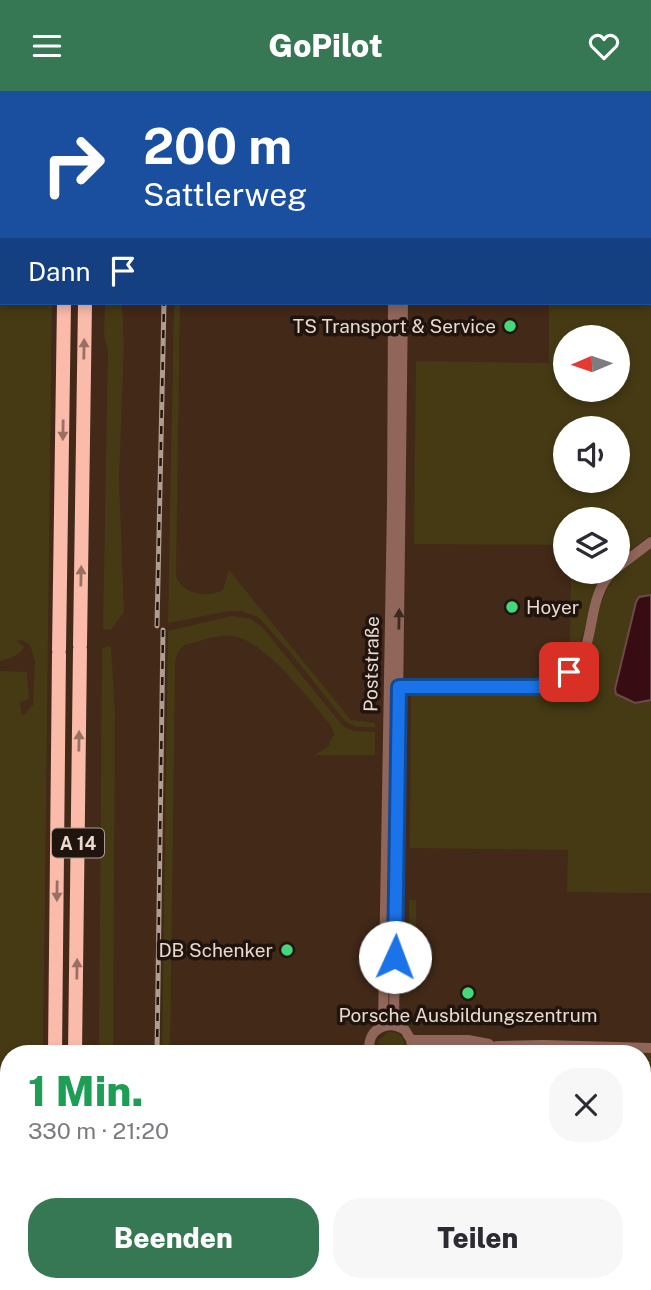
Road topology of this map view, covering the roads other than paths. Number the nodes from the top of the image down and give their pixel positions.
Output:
1 (64, 305) edge
2 (85, 305) edge
3 (393, 305) edge
4 (404, 305) edge
5 (398, 368) junction
6 (651, 542) edge
7 (630, 558) edge
8 (604, 584) edge
9 (393, 687) junction
10 (388, 1025) junction
11 (55, 1045) edge
12 (75, 1045) edge
13 (370, 1045) edge
14 (410, 1045) edge
15 (432, 1045) edge
16 (494, 1045) edge

1 -> 11 highway, A 14
12 -> 2 highway, A 14
3 - 5 street, Poststraße
4 - 5 street, Poststraße
5 - 9 street, Poststraße
6 - 7 street
8 - 9 street
9 - 10 street, Poststraße
10 - 13 street, Poststraße
10 - 14 street
15 - 16 street

